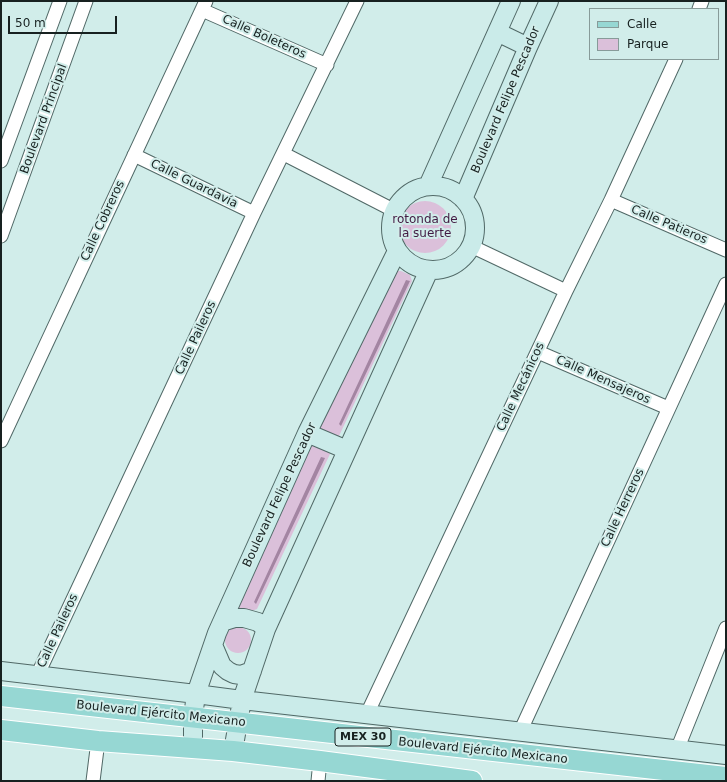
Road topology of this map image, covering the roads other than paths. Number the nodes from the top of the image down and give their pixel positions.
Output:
1 (60, 1) edge
2 (86, 1) edge
3 (357, 1) edge
4 (511, 1) edge
5 (549, 1) edge
6 (204, 5) edge
7 (497, 32) junction
8 (528, 47) junction
9 (676, 60) edge
10 (327, 65) junction
11 (284, 154) junction
12 (134, 155) junction
13 (1, 160) edge
14 (428, 186) junction
15 (464, 199) junction
16 (611, 200) junction
17 (395, 211) junction
18 (254, 213) junction
19 (1, 236) edge
20 (471, 246) junction
21 (396, 250) junction
22 (726, 250) edge
23 (429, 270) junction
24 (726, 284) edge
25 (566, 291) junction
26 (538, 352) junction
27 (668, 408) junction
28 (307, 433) junction
29 (1, 441) edge
30 (347, 450) junction
31 (222, 622) junction
32 (726, 628) edge
33 (266, 629) junction
34 (213, 645) junction
35 (1, 671) edge
36 (252, 671) junction
37 (37, 676) junction
38 (196, 694) junction
39 (1, 696) edge
40 (242, 700) junction
41 (367, 714) junction
42 (193, 717) junction
43 (237, 722) junction
44 (1, 730) edge
45 (520, 732) junction
46 (325, 733) junction
47 (98, 741) junction
48 (193, 748) junction
49 (677, 750) junction
50 (233, 751) junction
51 (726, 755) edge
52 (320, 760) junction
53 (726, 777) edge
54 (94, 781) edge
55 (318, 781) edge
56 (472, 781) edge

1 - 13 street
2 - 19 street, Boulevard Principal
3 - 10 street, Calle Paileros
4 - 7 street
5 - 8 street, Boulevard Felipe Pescador
6 - 10 street, Calle Boleteros
6 - 12 street, Calle Cobreros
7 - 8 street
7 - 14 street
8 - 15 street, Boulevard Felipe Pescador
9 - 16 street, Calle Mecánicos
10 - 11 street, Calle Paileros
11 - 17 street
11 - 18 street, Calle Paileros
12 - 18 street, Calle Guardavía
12 - 29 street, Calle Cobreros
14 - 15 street
14 - 17 street
15 - 20 street
16 - 22 street, Calle Patieros
16 - 25 street, Calle Mecánicos
17 - 21 street
18 - 37 street, Calle Paileros
20 - 23 street
20 - 25 street
21 - 23 street
21 - 28 street, Boulevard Felipe Pescador
23 - 30 street
24 - 27 street, Calle Herreros
25 - 26 street, Calle Mecánicos
26 - 27 street, Calle Mensajeros
26 - 41 street, Calle Mecánicos
27 - 45 street, Calle Herreros
28 - 30 street
28 - 31 street, Boulevard Felipe Pescador
30 - 33 street
31 - 33 street
31 - 34 street, Boulevard Felipe Pescador
32 - 49 street
33 - 36 street
34 - 36 street
34 - 38 street, Boulevard Felipe Pescador
35 - 37 street
36 - 40 street
37 - 38 street
38 - 40 street
38 - 42 street, Boulevard Felipe Pescador
39 - 42 main road, Boulevard Ejército Mexicano / MEX 30
40 - 41 street
40 - 43 street
41 - 45 street
42 - 43 main road, Boulevard Ejército Mexicano / MEX 30
42 - 48 street, Boulevard Felipe Pescador
43 - 46 main road, Boulevard Ejército Mexicano / MEX 30
43 - 50 street
44 - 47 main road, MEX 30
45 - 49 street
46 - 52 main road
46 - 53 main road, Boulevard Ejército Mexicano / MEX 30
47 - 48 main road, MEX 30
47 - 54 street
48 - 50 main road, MEX 30
49 - 51 street
50 - 52 main road, MEX 30
52 - 55 street
52 - 56 main road, MEX 30

